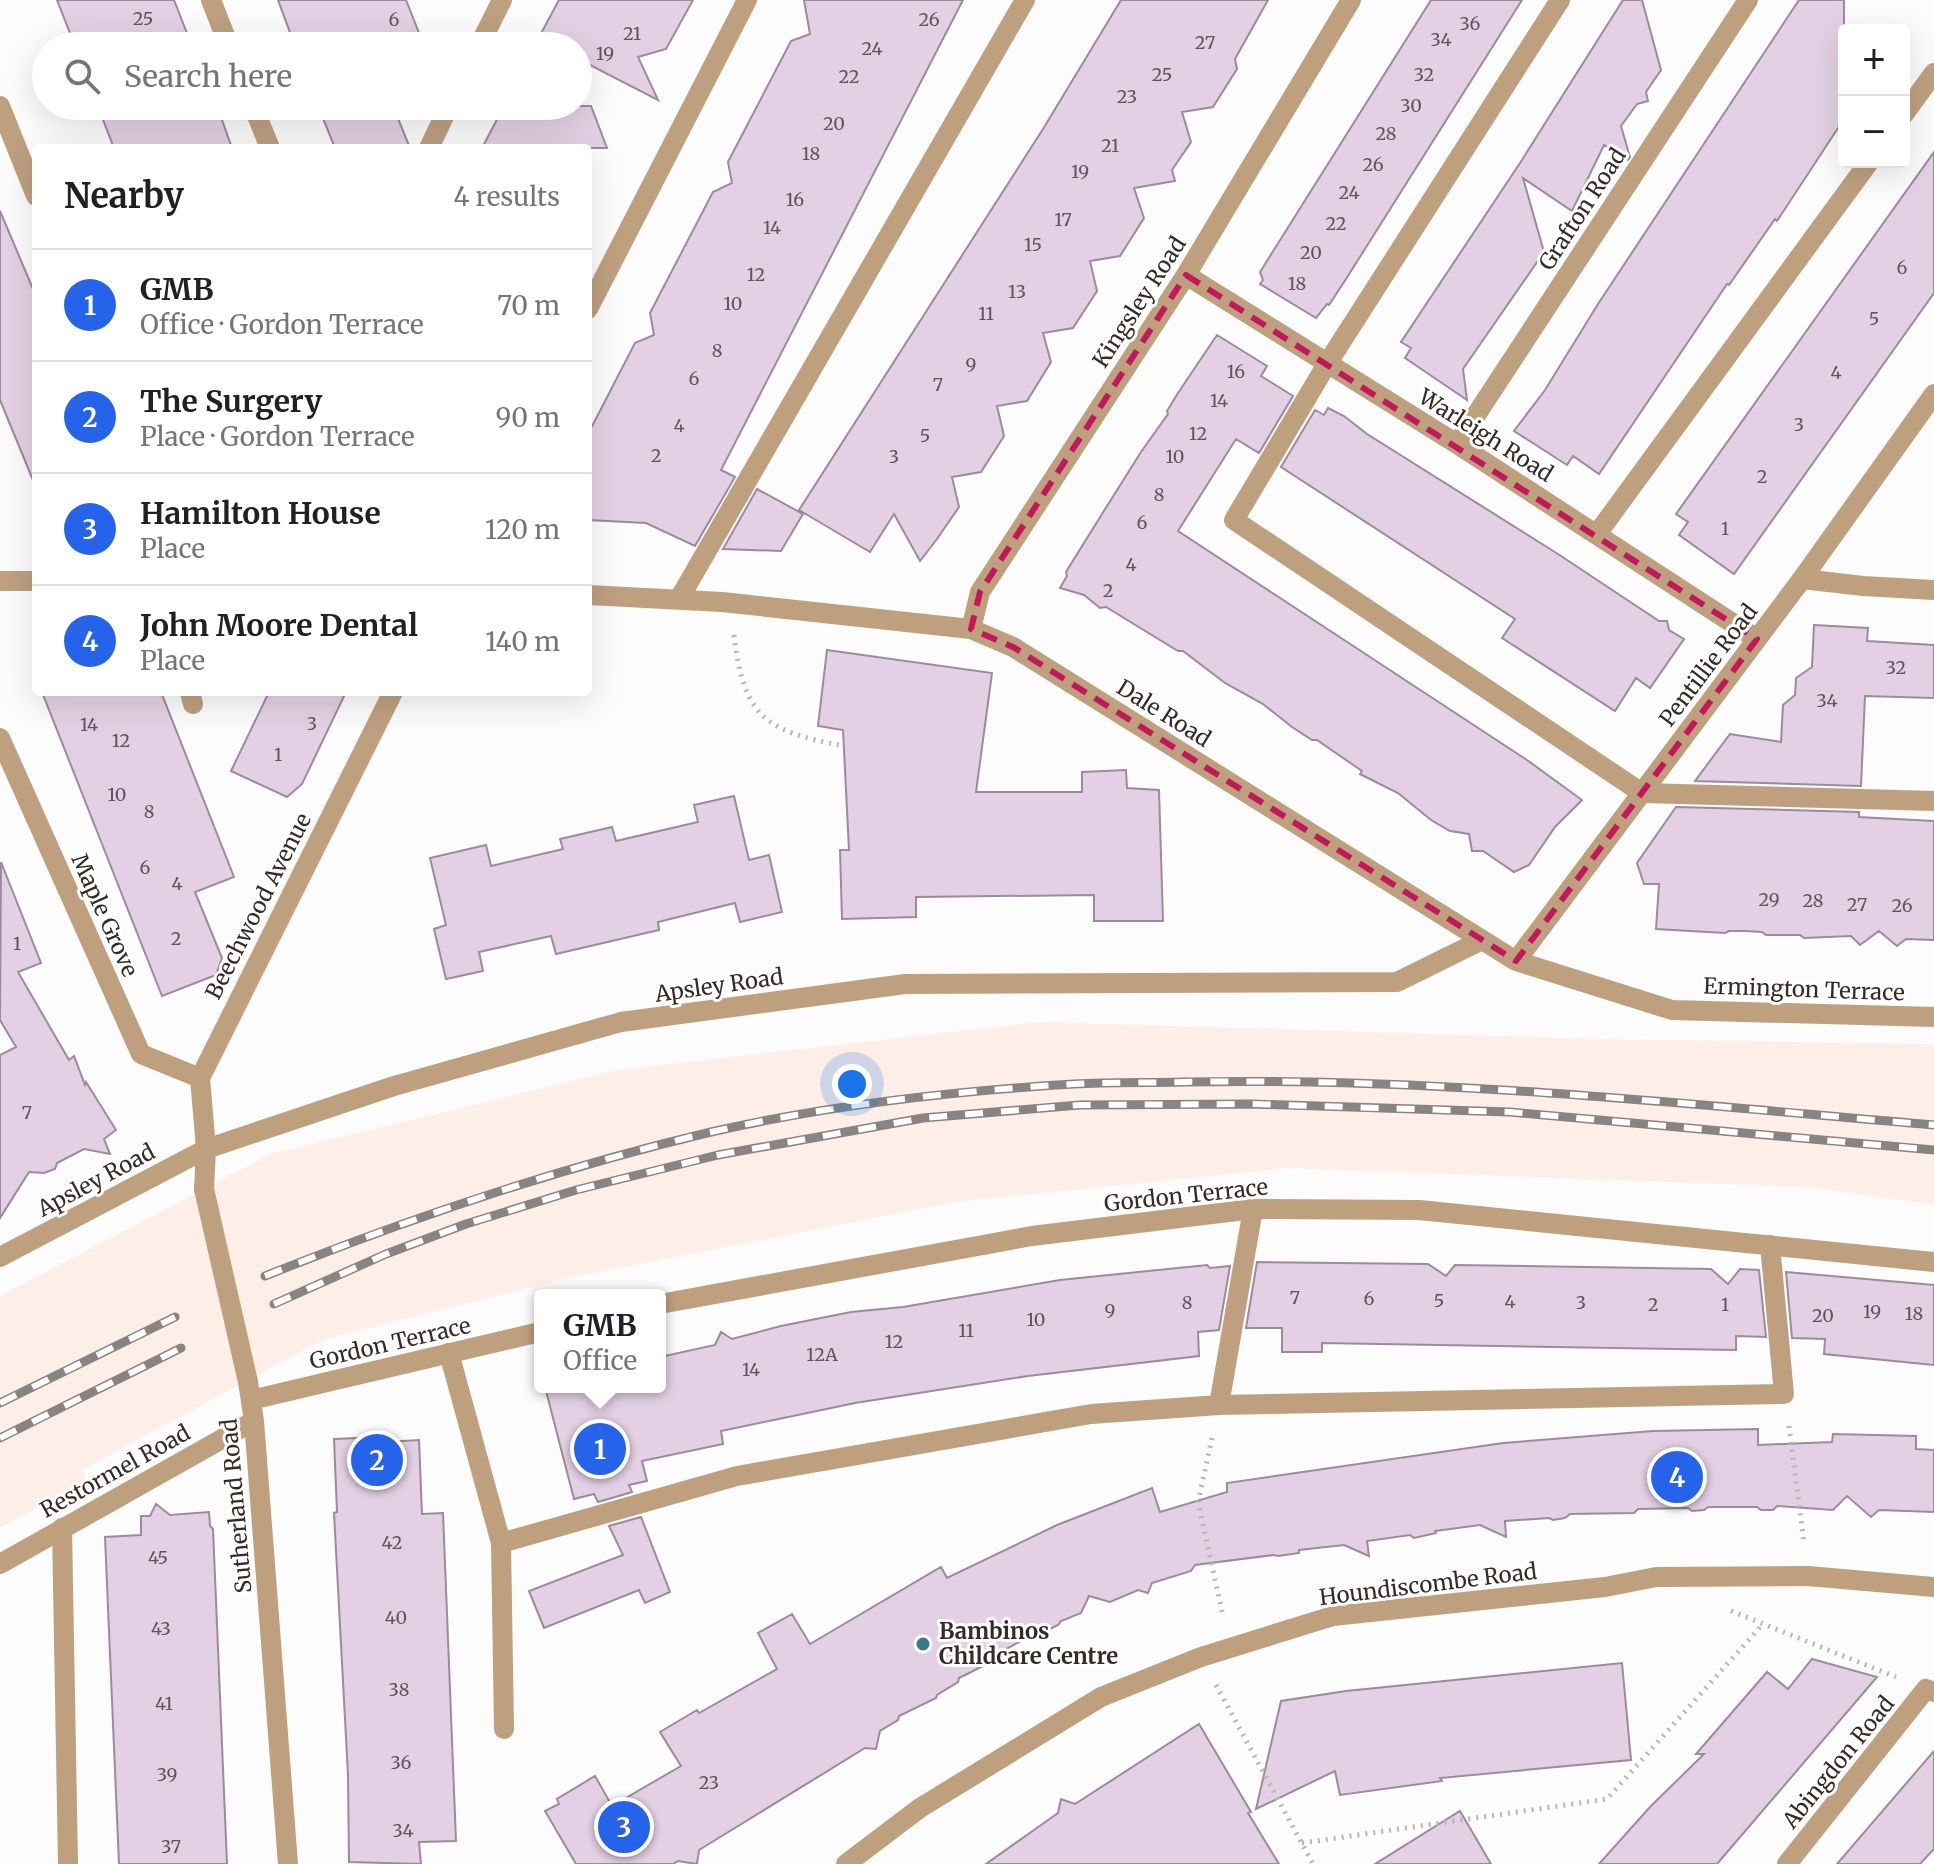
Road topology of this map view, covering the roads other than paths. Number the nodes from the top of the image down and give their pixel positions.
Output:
1 (211, 0) edge
2 (502, 0) edge
3 (747, 0) edge
4 (1025, 0) edge
5 (1351, 0) edge
6 (1560, 0) edge
7 (1748, 0) edge
8 (224, 32) edge
9 (486, 32) edge
10 (1934, 73) edge
11 (0, 106) edge
12 (1910, 106) edge
13 (259, 120) edge
14 (442, 120) edge
15 (268, 144) edge
16 (431, 144) edge
17 (1865, 168) edge
18 (32, 186) edge
19 (1186, 275) junction
20 (592, 301) edge
21 (1327, 364) junction
22 (1934, 394) edge
23 (1457, 444) junction
24 (1597, 534) junction
25 (1802, 579) junction
26 (0, 581) edge
27 (32, 581) edge
28 (1934, 590) edge
29 (592, 595) edge
30 (679, 599) junction
31 (971, 629) junction
32 (1757, 639) junction
33 (391, 696) edge
34 (0, 738) edge
35 (1642, 793) junction
36 (1934, 801) edge
37 (1480, 941) junction
38 (1516, 961) junction
39 (1672, 1010) joint
40 (1934, 1017) edge
41 (200, 1078) junction
42 (206, 1149) junction
43 (1253, 1209) junction
44 (1770, 1245) junction
45 (0, 1257) edge
46 (1934, 1262) edge
47 (666, 1303) edge
48 (534, 1333) edge
49 (449, 1353) junction
50 (249, 1391) junction
51 (1219, 1405) junction
52 (254, 1421) junction
53 (62, 1528) junction
54 (501, 1543) junction
55 (0, 1564) edge
56 (1934, 1587) edge
57 (1930, 1690) edge
58 (504, 1729) dead end
59 (68, 1864) edge
60 (288, 1864) edge
61 (846, 1864) edge
62 (1787, 1864) edge

1 - 8 street
2 - 9 street
3 - 20 street
4 - 30 street
5 - 19 street, Kingsley Road
6 - 21 street
7 - 23 street, Grafton Road
10 - 12 street
11 - 18 street
13 - 15 street
14 - 16 street
17 - 24 street
19 - 21 street, Warleigh Road
19 - 31 street, Kingsley Road
21 - 23 street, Warleigh Road
21 - 35 street
22 - 25 street, Pentillie Road
23 - 24 street, Warleigh Road
24 - 32 street, Warleigh Road
25 - 28 street
25 - 32 street, Pentillie Road
26 - 27 street
29 - 30 street, Dale Road
30 - 31 street, Dale Road
31 - 37 street, Dale Road
32 - 35 street, Pentillie Road
33 - 41 street, Beechwood Avenue
34 - 41 street, Maple Grove
35 - 36 street
35 - 38 street, Pentillie Road
37 - 38 street, Dale Road
37 - 42 street, Apsley Road
38 - 39 street, Dale Road
39 - 40 street, Ermington Terrace
41 - 42 street
42 - 45 street, Apsley Road
42 - 50 street, Sutherland Road, bridge
43 - 44 street, Gordon Terrace
43 - 47 street, Gordon Terrace
43 - 51 street
44 - 46 street, Gordon Terrace
44 - 51 street
48 - 49 street, Gordon Terrace
49 - 50 street, Gordon Terrace
49 - 54 street
50 - 52 street, Sutherland Road
51 - 54 street
52 - 53 street, Restormel Road
52 - 60 street, Sutherland Road
53 - 55 street, Restormel Road
53 - 59 street
54 - 58 street
56 - 61 street, Houndiscombe Road
57 - 62 street, Abingdon Road

